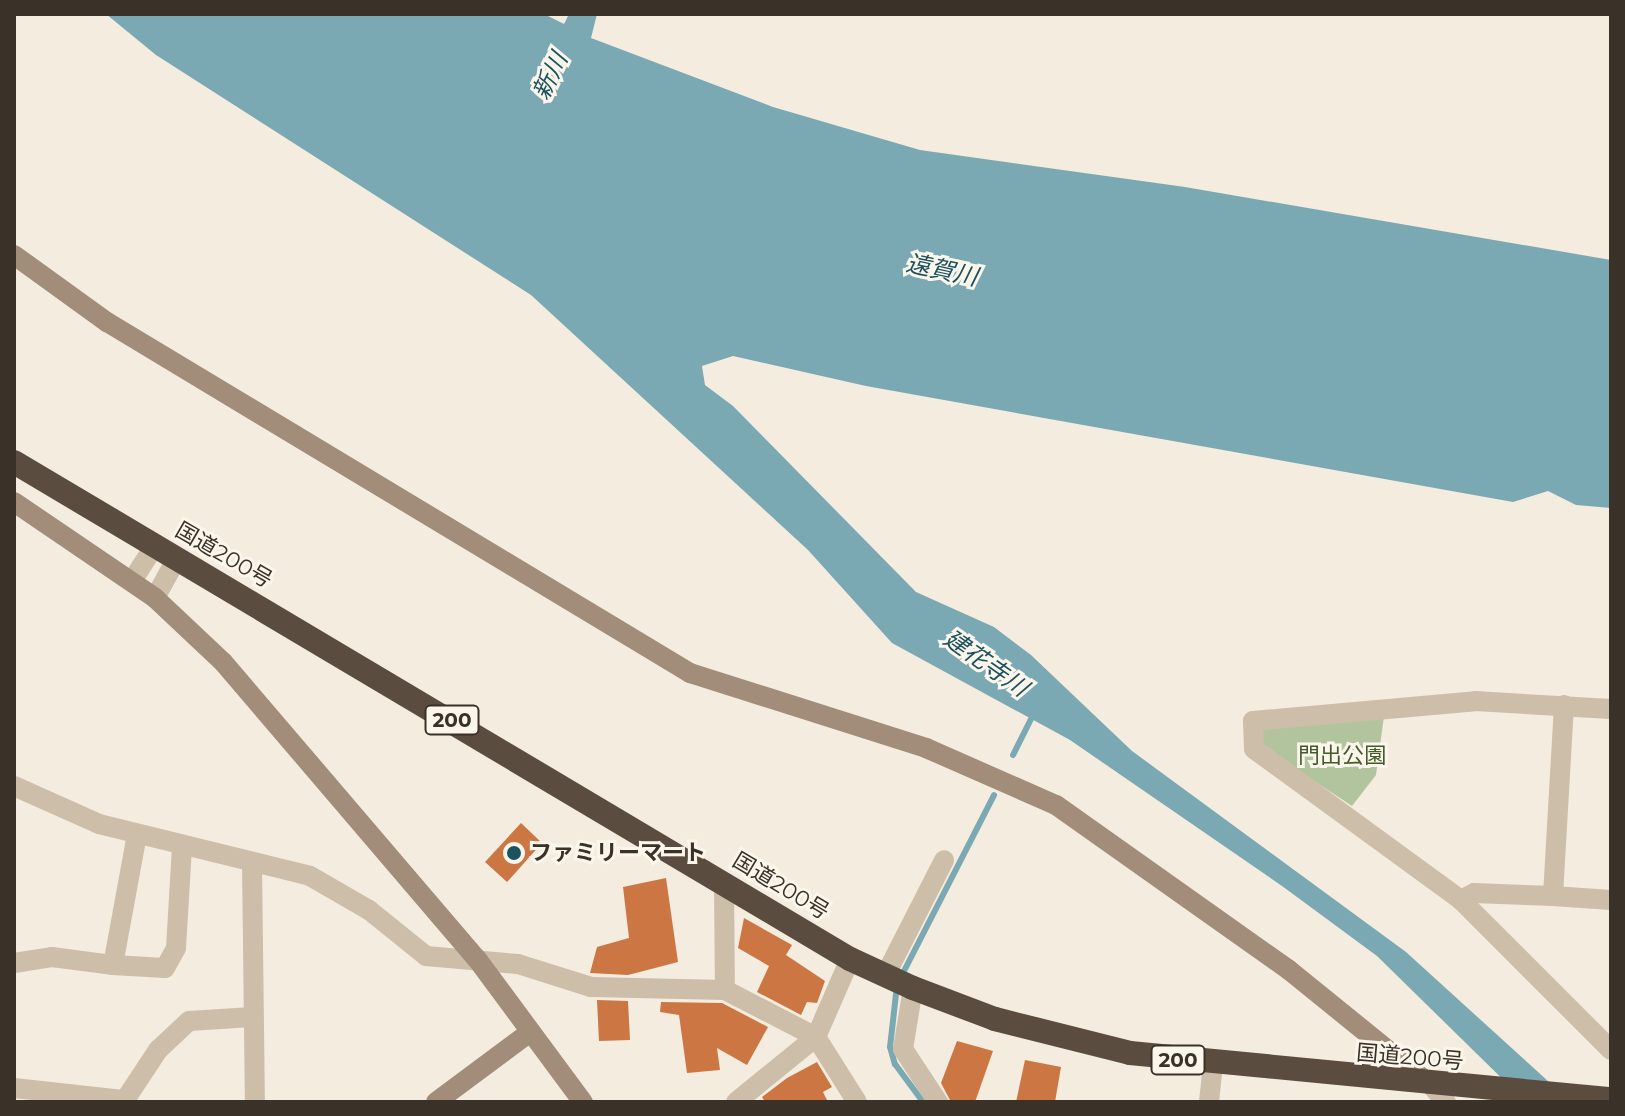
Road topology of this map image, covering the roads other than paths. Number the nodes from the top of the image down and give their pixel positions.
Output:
1 (14, 255) edge
2 (14, 462) edge
3 (14, 502) edge
4 (155, 545) junction
5 (177, 558) junction
6 (132, 581) junction
7 (155, 598) junction
8 (1564, 705) junction
9 (1611, 709) edge
10 (14, 786) edge
11 (137, 834) junction
12 (182, 846) junction
13 (944, 860) dead end
14 (252, 864) junction
15 (724, 883) junction
16 (1553, 896) junction
17 (1461, 900) junction
18 (1611, 900) edge
19 (477, 959) junction
20 (850, 959) junction
21 (14, 963) edge
22 (113, 965) junction
23 (899, 982) junction
24 (725, 990) junction
25 (252, 1017) junction
26 (529, 1033) junction
27 (816, 1037) junction
28 (1611, 1050) edge
29 (1213, 1065) junction
30 (14, 1088) edge
31 (1445, 1091) edge
32 (1611, 1099) edge
33 (84, 1100) edge
34 (255, 1102) edge
35 (436, 1102) edge
36 (583, 1102) edge
37 (736, 1102) edge
38 (857, 1102) edge
39 (938, 1102) edge
40 (1209, 1102) edge

1 - 31 street
2 - 4 highway, 国道200号 / 200
3 - 6 street
4 - 5 highway, 国道200号 / 200
4 - 6 street
5 - 7 street
5 - 15 highway, 国道200号 / 200
6 - 7 street
7 - 19 street
8 - 9 street
8 - 16 street
8 - 17 street
10 - 11 street
11 - 12 street
11 - 22 street
12 - 14 street
12 - 22 street
13 - 23 street
14 - 19 street
14 - 25 street
15 - 20 highway, 国道200号 / 200
15 - 24 street
16 - 17 street
16 - 18 street
17 - 28 street
19 - 24 street
19 - 26 street
20 - 23 highway, 国道200号 / 200
20 - 27 street
21 - 22 street
23 - 29 highway, 国道200号 / 200
23 - 39 street
24 - 27 street
25 - 33 street
25 - 34 street
26 - 35 street
26 - 36 street
27 - 37 street
27 - 38 street
29 - 31 highway, 国道200号 / 200
29 - 40 street
30 - 33 street
31 - 32 highway, 国道200号 / 200

